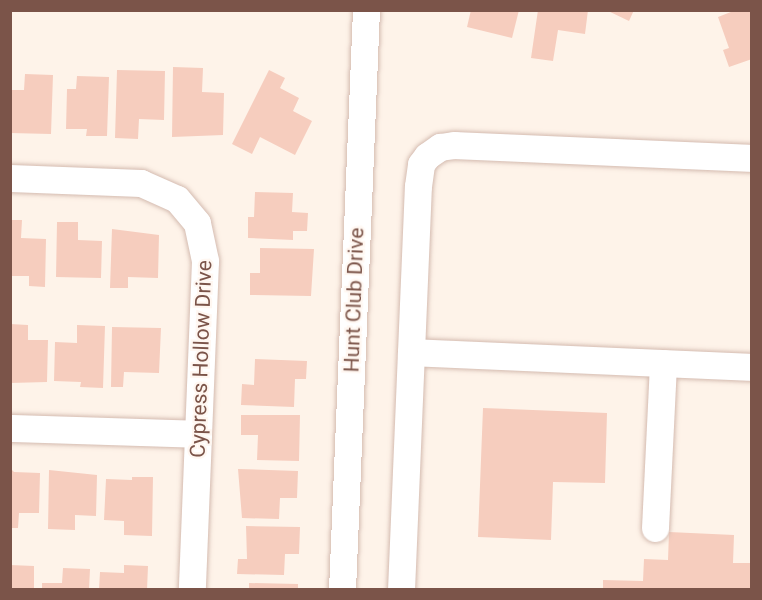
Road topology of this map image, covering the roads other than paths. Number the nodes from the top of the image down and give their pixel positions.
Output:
1 (366, 10) edge
2 (752, 158) edge
3 (10, 178) edge
4 (411, 352) junction
5 (663, 363) junction
6 (752, 367) edge
7 (10, 428) edge
8 (198, 434) junction
9 (656, 528) dead end
10 (192, 590) edge
11 (342, 590) edge
12 (401, 590) edge

1 - 11 street, Hunt Club Drive
2 - 4 street
3 - 8 street, Cypress Hollow Drive
4 - 5 street
4 - 12 street
5 - 6 street
5 - 9 street
7 - 8 street
8 - 10 street, Cypress Hollow Drive

